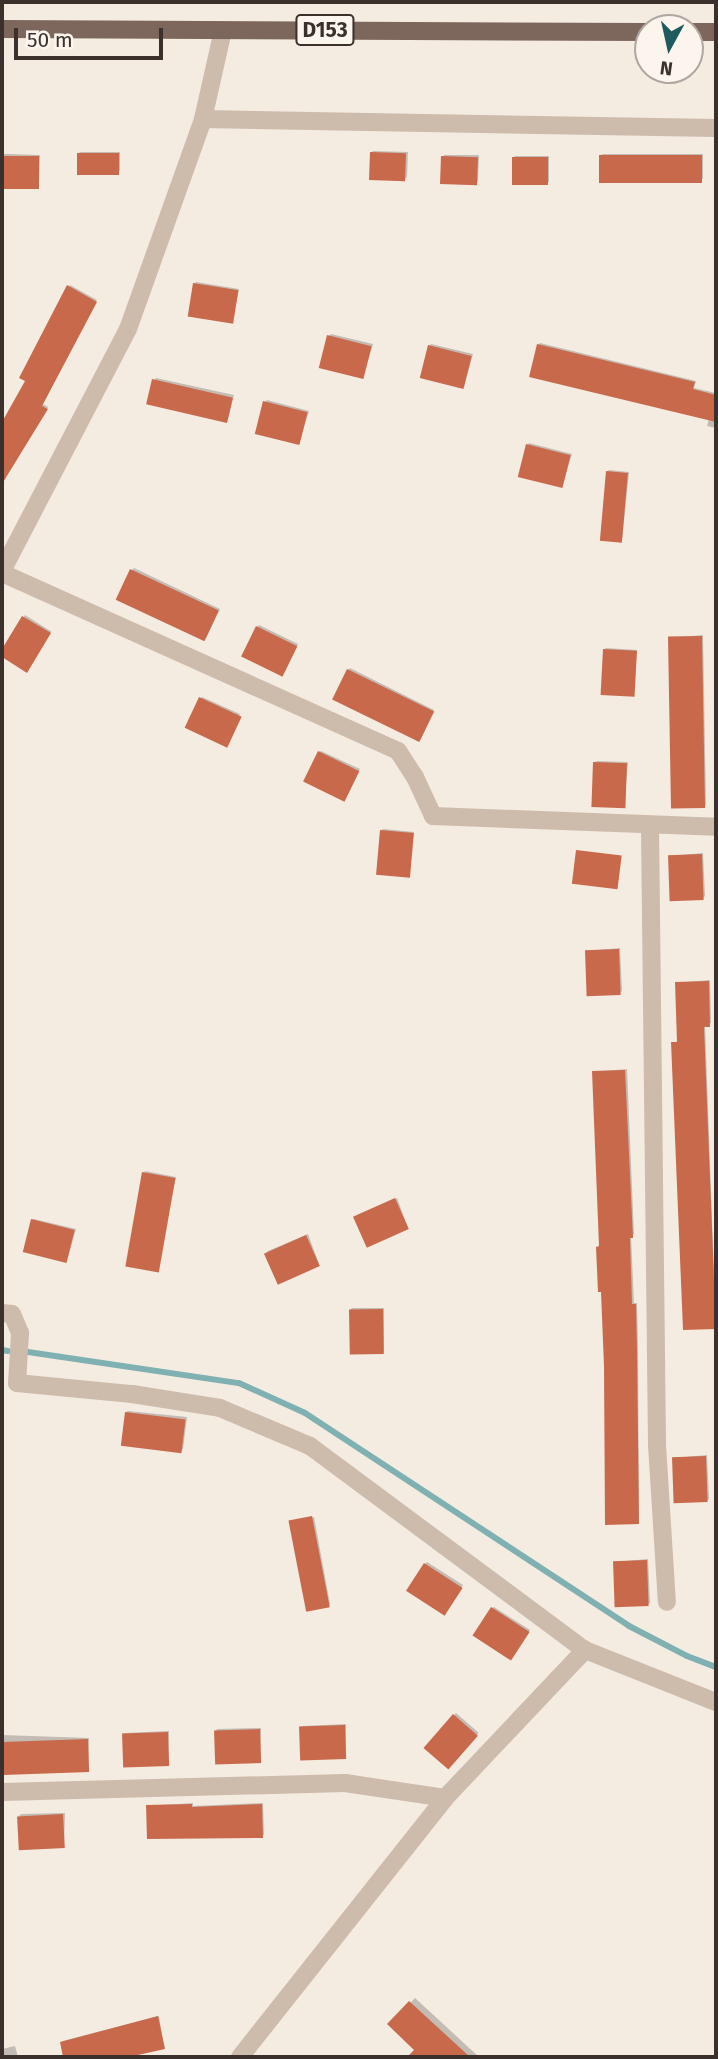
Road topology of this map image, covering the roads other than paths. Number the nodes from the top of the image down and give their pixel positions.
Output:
1 (2, 29) edge
2 (223, 30) junction
3 (634, 32) edge
4 (203, 119) junction
5 (716, 128) edge
6 (2, 572) edge
7 (650, 827) junction
8 (716, 827) edge
9 (2, 1313) edge
10 (667, 1602) dead end
11 (585, 1650) junction
12 (716, 1702) edge
13 (2, 1792) edge
14 (445, 1798) junction
15 (240, 2057) edge

1 - 2 main road, D153
2 - 3 main road, D153
2 - 4 street
4 - 5 street
4 - 6 street
6 - 7 street
7 - 8 street
7 - 10 street
9 - 11 street
11 - 12 street
11 - 14 street
13 - 14 street
14 - 15 street

